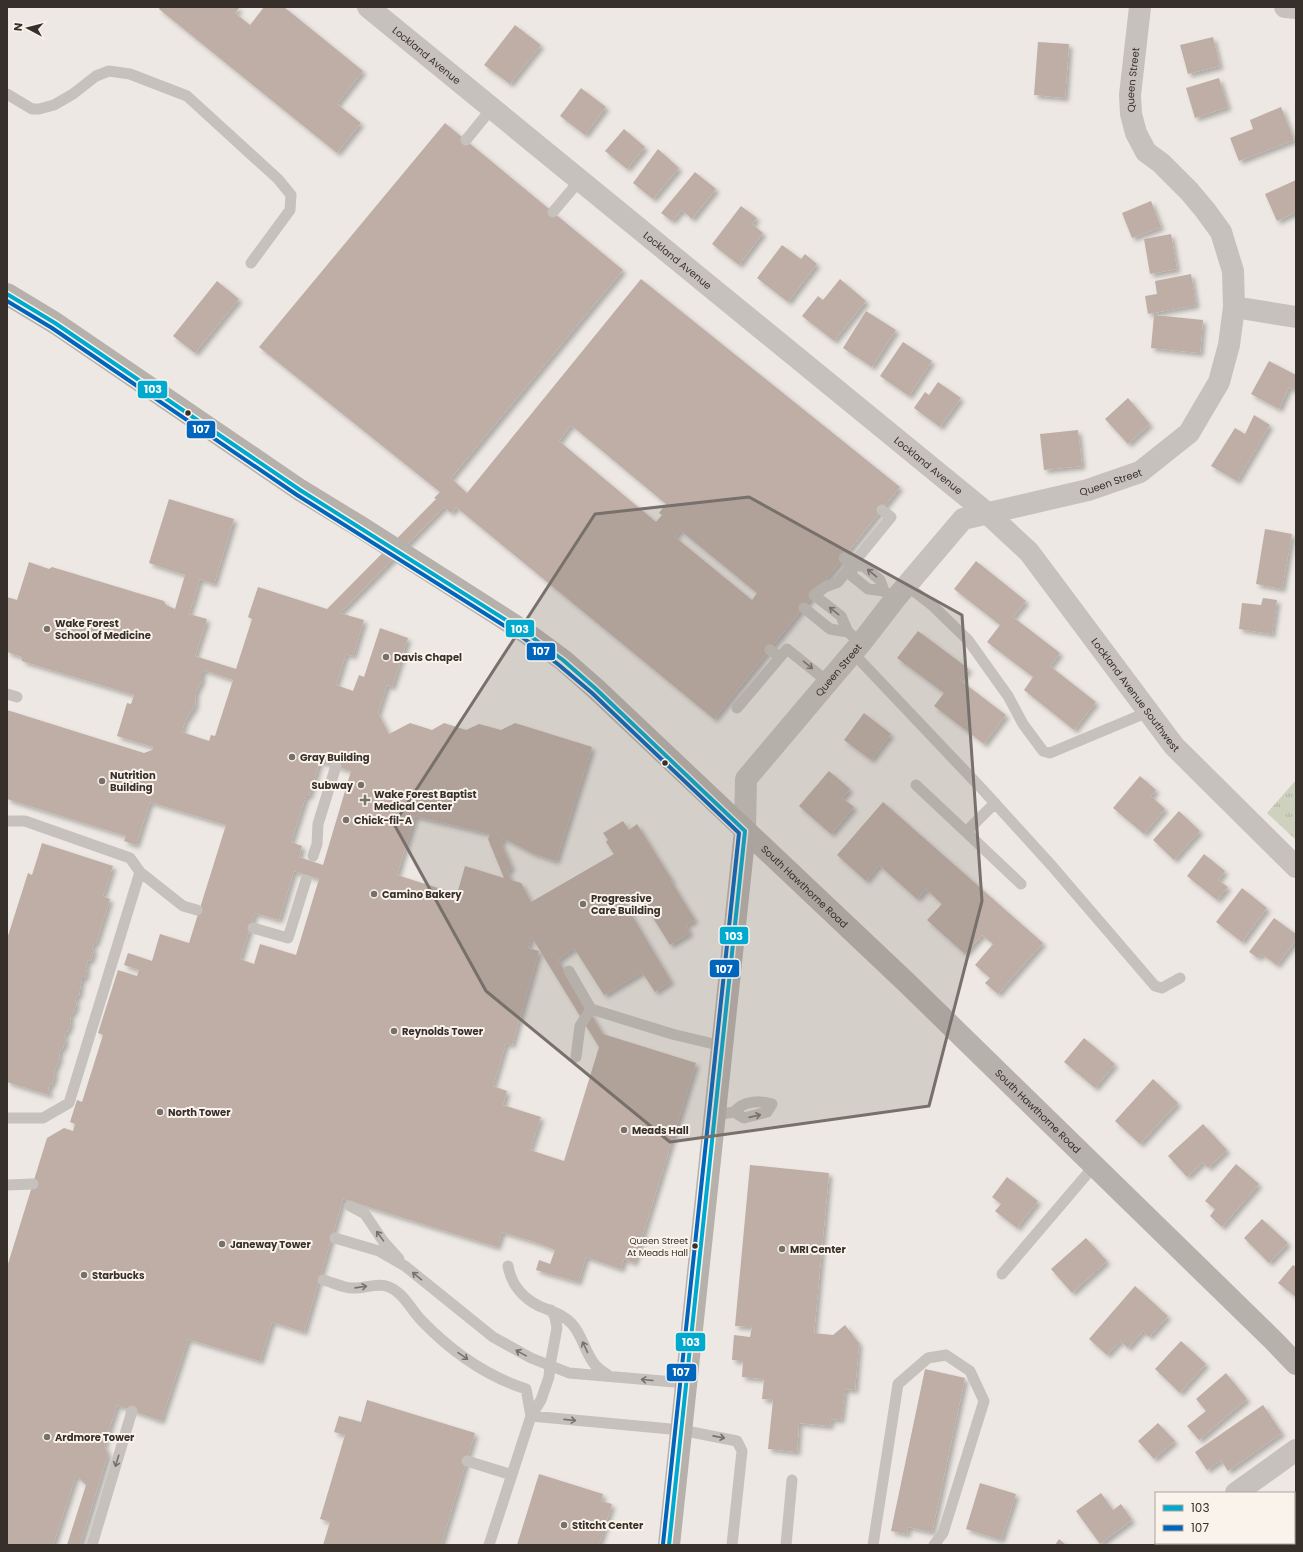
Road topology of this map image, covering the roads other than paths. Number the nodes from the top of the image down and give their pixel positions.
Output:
1 (368, 7) edge
2 (1140, 7) edge
3 (1285, 7) edge
4 (1296, 8) edge
5 (7, 94) edge
6 (492, 108) junction
7 (466, 140) dead end
8 (580, 180) junction
9 (553, 212) dead end
10 (251, 263) dead end
11 (7, 294) edge
12 (1234, 307) junction
13 (1296, 317) edge
14 (882, 510) dead end
15 (987, 513) junction
16 (848, 562) junction
17 (895, 592) junction
18 (804, 608) dead end
19 (854, 643) junction
20 (770, 650) dead end
21 (784, 653) junction
22 (828, 682) junction
23 (737, 708) dead end
24 (1148, 712) junction
25 (336, 766) dead end
26 (916, 785) dead end
27 (995, 803) junction
28 (7, 821) edge
29 (745, 831) junction
30 (966, 832) junction
31 (313, 856) dead end
32 (1296, 867) edge
33 (140, 872) junction
34 (306, 880) dead end
35 (1021, 884) dead end
36 (196, 910) dead end
37 (253, 928) dead end
38 (569, 971) dead end
39 (1180, 978) dead end
40 (591, 1009) junction
41 (722, 1046) junction
42 (576, 1058) dead end
43 (7, 1118) edge
44 (1094, 1166) junction
45 (33, 1184) dead end
46 (7, 1185) edge
47 (350, 1206) dead end
48 (335, 1238) dead end
49 (405, 1266) junction
50 (508, 1266) dead end
51 (1002, 1274) dead end
52 (323, 1280) dead end
53 (551, 1310) junction
54 (1296, 1364) edge
55 (550, 1365) junction
56 (609, 1376) junction
57 (686, 1384) junction
58 (132, 1411) dead end
59 (531, 1416) junction
60 (681, 1430) junction
61 (1296, 1450) edge
62 (467, 1461) dead end
63 (512, 1475) junction
64 (792, 1480) dead end
65 (1237, 1492) edge
66 (92, 1545) edge
67 (490, 1545) edge
68 (669, 1545) edge
69 (732, 1545) edge
70 (786, 1545) edge
71 (873, 1545) edge
72 (934, 1545) edge

1 - 6 street, Lockland Avenue
2 - 12 street, Queen Street
3 - 4 street
5 - 10 lane
6 - 7 lane
6 - 8 street, Lockland Avenue
8 - 9 lane
8 - 15 street, Lockland Avenue
11 - 29 main road, South Hawthorne Road
12 - 13 street
12 - 15 street, Queen Street
14 - 16 lane
15 - 17 street, Queen Street
15 - 24 street, Lockland Avenue Southwest
16 - 17 lane
19 -> 16 lane
17 - 19 street, Queen Street
17 - 24 lane
18 - 19 lane
19 - 22 street, Queen Street
19 - 27 lane
20 - 21 lane
21 -> 22 lane
21 - 23 lane
22 - 29 street, Queen Street
24 - 32 street, Lockland Avenue Southwest
25 - 31 lane
26 - 30 lane
27 - 30 lane
27 - 39 lane
28 - 33 lane
29 - 41 main road, Queen Street
29 - 44 main road, South Hawthorne Road
30 - 35 lane
33 - 36 lane
33 - 43 lane
34 - 37 lane
38 - 40 lane
40 - 41 lane
40 - 42 lane
41 - 57 main road, Queen Street
44 - 51 lane
44 - 54 main road, South Hawthorne Road
45 - 46 lane
49 -> 47 lane
48 - 49 lane
55 -> 49 lane
50 - 53 lane
52 -> 59 lane
53 - 55 lane
56 -> 53 lane
55 - 56 lane
55 - 59 lane
57 -> 56 lane
57 - 60 main road, Queen Street
58 -> 66 lane
59 -> 60 lane
59 - 63 lane
60 - 68 main road, Queen Street
60 -> 69 lane
61 - 65 street
62 - 63 lane
63 - 67 lane
64 - 70 lane
71 - 72 lane

